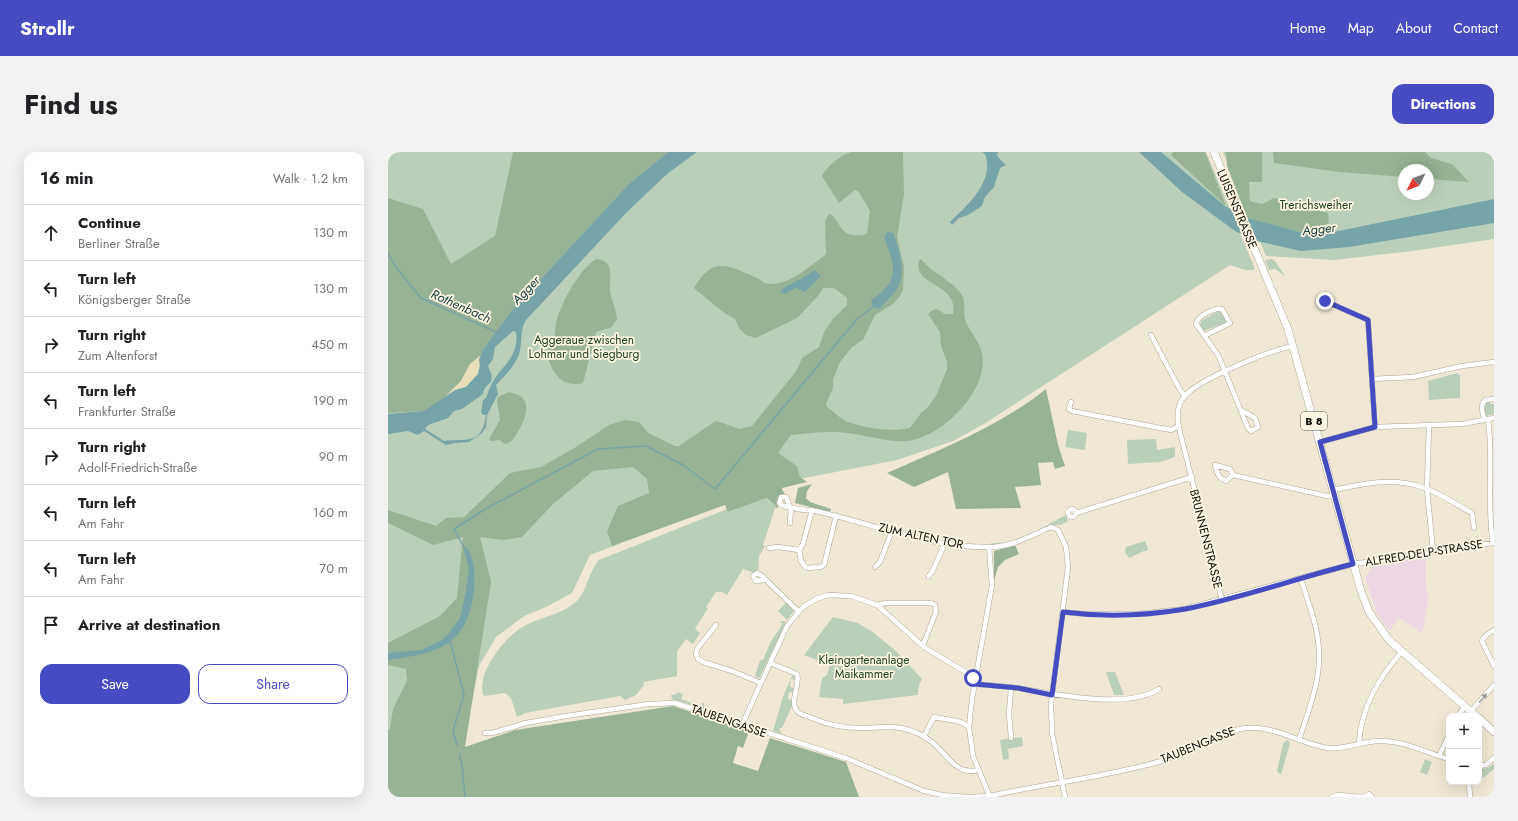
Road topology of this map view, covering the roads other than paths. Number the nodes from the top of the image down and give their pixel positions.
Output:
1 (1214, 152) edge
2 (1325, 301) dead end
3 (1151, 335) dead end
4 (1204, 336) junction
5 (1293, 346) junction
6 (1494, 362) edge
7 (1225, 372) junction
8 (1372, 379) junction
9 (1185, 396) junction
10 (1494, 399) edge
11 (1071, 402) dead end
12 (1241, 410) junction
13 (1494, 418) edge
14 (1487, 420) junction
15 (1429, 425) junction
16 (1179, 426) junction
17 (1375, 427) junction
18 (1492, 431) edge
19 (1320, 442) junction
20 (1233, 476) dead end
21 (1192, 477) junction
22 (1427, 489) junction
23 (1334, 493) junction
24 (812, 510) junction
25 (1076, 513) dead end
26 (836, 516) junction
27 (790, 523) dead end
28 (1474, 528) dead end
29 (892, 531) junction
30 (945, 543) junction
31 (1494, 543) edge
32 (989, 547) junction
33 (769, 548) dead end
34 (799, 550) junction
35 (1433, 551) junction
36 (1353, 564) junction
37 (875, 567) dead end
38 (928, 577) dead end
39 (1301, 579) junction
40 (765, 580) dead end
41 (1222, 600) junction
42 (877, 605) junction
43 (798, 611) junction
44 (1063, 612) junction
45 (716, 625) dead end
46 (1494, 630) edge
47 (922, 646) junction
48 (1402, 651) junction
49 (770, 663) junction
50 (1494, 666) edge
51 (761, 683) junction
52 (975, 683) junction
53 (1494, 685) edge
54 (1011, 688) junction
55 (1159, 689) dead end
56 (1052, 695) junction
57 (1465, 706) junction
58 (1460, 713) edge
59 (1473, 713) edge
60 (1475, 713) edge
61 (1482, 721) edge
62 (742, 725) junction
63 (969, 727) junction
64 (1494, 732) edge
65 (485, 733) dead end
66 (924, 736) junction
67 (1011, 738) dead end
68 (1299, 740) junction
69 (1446, 741) edge
70 (1359, 743) junction
71 (1439, 756) junction
72 (1446, 758) edge
73 (1494, 758) edge
74 (1482, 766) edge
75 (978, 770) junction
76 (1062, 782) junction
77 (1469, 785) edge
78 (990, 796) edge
79 (966, 797) edge
80 (969, 797) edge
81 (1065, 797) edge
82 (1332, 797) edge
83 (1364, 797) edge
84 (1372, 797) edge
85 (1470, 797) edge

1 - 5 main road, LUISENSTRASSE / B 8
2 - 8 street
3 - 9 street
4 - 4 street
4 - 7 street
5 - 7 street
5 - 19 main road, B 8
6 - 8 street
7 - 9 street
7 - 12 street
8 - 17 street
9 - 16 street, BRUNNENSTRASSE
10 - 14 street
11 - 16 street
12 - 12 street
13 - 14 street
14 - 15 street
14 - 18 street
15 - 17 street
15 - 22 street
16 - 21 street, BRUNNENSTRASSE
17 - 19 street
18 - 31 street
19 - 23 main road, B 8
20 - 23 street
21 - 25 street
21 - 41 street, BRUNNENSTRASSE
22 - 23 street
22 - 28 street
22 - 35 street
23 - 36 main road, B 8
24 - 26 street, ZUM ALTEN TOR
24 - 27 street, ZUM ALTEN TOR
24 - 34 street
26 - 29 street, ZUM ALTEN TOR
26 - 34 street
29 - 30 street, ZUM ALTEN TOR
29 - 37 street
30 - 32 street, ZUM ALTEN TOR
30 - 38 street
31 - 35 street, ALFRED-DELP-STRASSE
32 - 44 street, ZUM ALTEN TOR
32 - 52 street
33 - 34 street
35 - 36 street, ALFRED-DELP-STRASSE
36 - 39 street, ALFRED-DELP-STRASSE
36 - 48 main road, B 8
39 - 41 street, ALFRED-DELP-STRASSE
39 - 68 street
40 - 43 street
41 - 44 street, ALFRED-DELP-STRASSE
42 - 43 street
42 - 47 street
42 - 47 street
43 - 49 street
44 - 56 street
45 - 51 street
46 - 50 street
47 - 52 street
48 - 57 main road, B 8
48 - 70 street
49 - 51 street
49 - 66 street
51 - 62 street
52 - 54 street
52 - 63 street
60 -> 53 street
54 - 56 street
54 - 67 street
55 - 56 street
56 - 76 street
57 - 58 street
57 - 59 main road, B 8
61 - 64 main road
62 - 65 street, TAUBENGASSE
62 - 79 street, TAUBENGASSE
63 - 66 street
63 - 75 street
66 - 75 street
68 - 70 street, TAUBENGASSE
68 - 76 street, TAUBENGASSE
69 - 71 street
70 - 71 street, TAUBENGASSE
71 - 72 street, TAUBENGASSE
73 - 74 street
75 - 78 street
76 - 78 street, TAUBENGASSE
76 - 81 street
77 - 85 street
78 - 80 street, TAUBENGASSE
82 - 83 street
83 - 84 street

